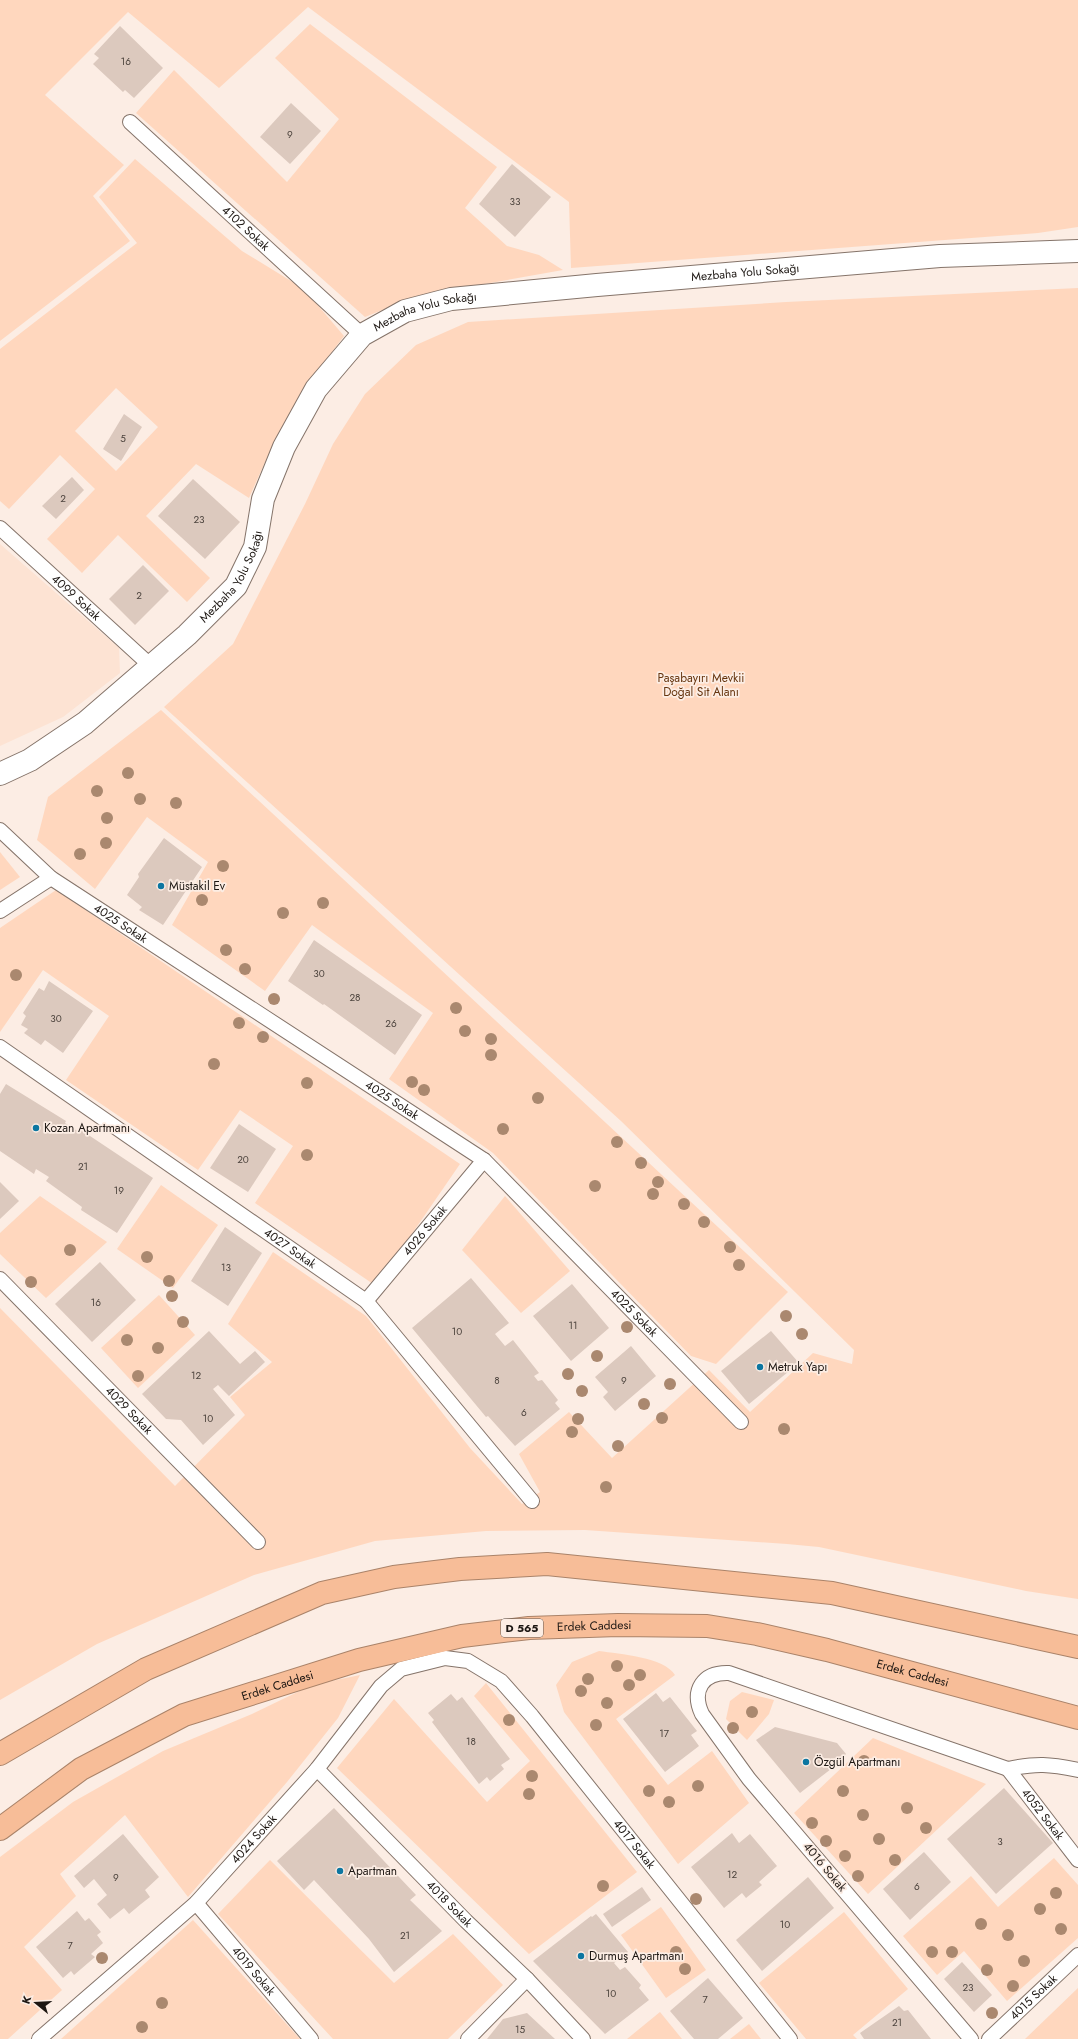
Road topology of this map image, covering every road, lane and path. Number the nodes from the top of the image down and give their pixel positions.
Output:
1 (130, 122) dead end
2 (1078, 251) edge
3 (362, 335) junction
4 (0, 528) edge
5 (152, 666) junction
6 (0, 774) edge
7 (0, 830) edge
8 (51, 878) junction
9 (0, 911) edge
10 (0, 1047) edge
11 (484, 1160) junction
12 (0, 1279) edge
13 (366, 1301) junction
14 (740, 1422) dead end
15 (532, 1501) dead end
16 (258, 1542) dead end
17 (1078, 1647) edge
18 (468, 1661) joint
19 (1078, 1718) edge
20 (0, 1754) edge
21 (1008, 1768) junction
22 (317, 1769) junction
23 (1078, 1770) edge
24 (0, 1829) edge
25 (1078, 1860) edge
26 (196, 1903) junction
27 (1078, 1955) edge
28 (527, 1979) junction
29 (39, 2039) edge
30 (311, 2039) edge
31 (468, 2039) edge
32 (583, 2039) edge
33 (790, 2039) edge
34 (971, 2039) edge
35 (989, 2039) edge

1 - 3 lane, 4102 Sokak
2 - 3 street, Mezbaha Yolu Sokağı
3 - 5 street, Mezbaha Yolu Sokağı
4 - 5 lane, 4099 Sokak
5 - 6 street, Mezbaha Yolu Sokağı
7 - 8 lane, 4025 Sokak
8 - 9 lane
8 - 11 lane, 4025 Sokak
10 - 13 lane, 4027 Sokak
11 - 13 lane, 4026 Sokak
11 - 14 lane, 4025 Sokak
12 - 16 lane, 4029 Sokak
13 - 15 lane, 4027 Sokak
17 - 20 highway
18 - 22 lane, 4024 Sokak
18 - 33 lane, 4017 Sokak
19 - 24 highway, Erdek Caddesi / D 565
21 - 23 lane
21 - 25 lane, 4052 Sokak
21 - 34 lane, 4016 Sokak
22 - 26 lane, 4024 Sokak
22 - 28 lane, 4018 Sokak
26 - 29 lane, 4024 Sokak
26 - 30 lane, 4019 Sokak
27 - 35 lane, 4015 Sokak
28 - 31 lane
28 - 32 lane, 4018 Sokak

